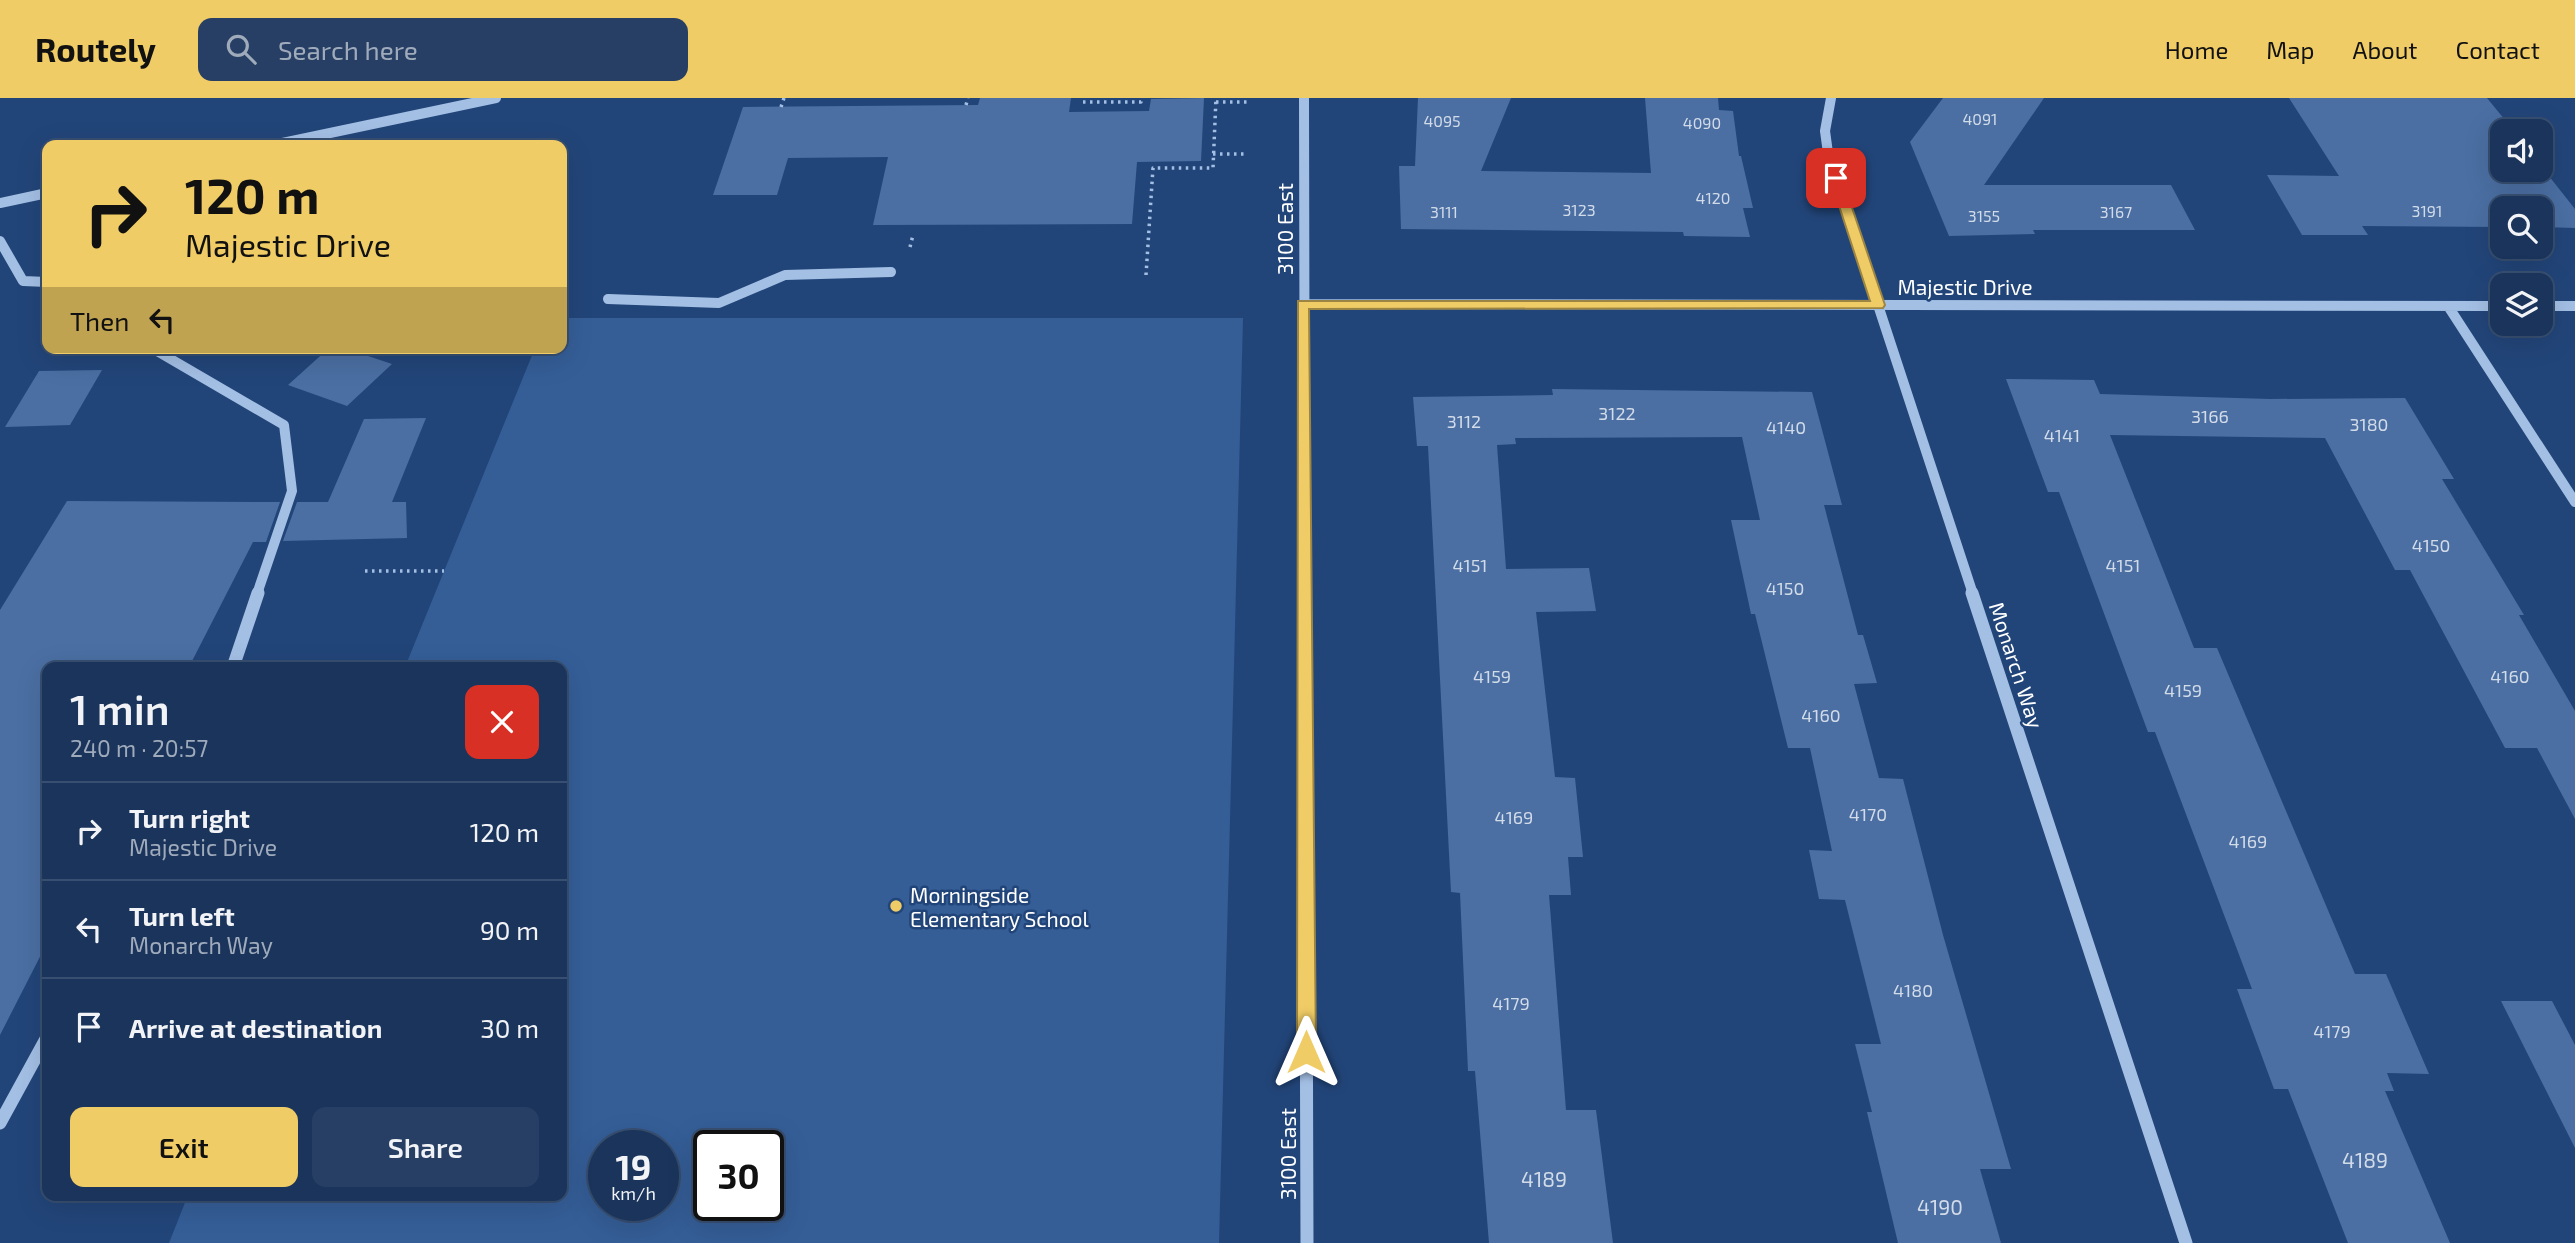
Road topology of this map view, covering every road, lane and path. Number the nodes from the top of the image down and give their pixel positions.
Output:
1 (496, 98) edge
2 (784, 98) edge
3 (968, 98) edge
4 (1141, 98) edge
5 (1304, 98) edge
6 (1831, 98) edge
7 (1216, 100) edge
8 (1083, 102) dead end
9 (1249, 102) dead end
10 (966, 106) dead end
11 (781, 107) dead end
12 (297, 140) edge
13 (1213, 154) junction
14 (1247, 154) dead end
15 (42, 194) edge
16 (0, 203) edge
17 (0, 241) edge
18 (891, 272) dead end
19 (1146, 275) dead end
20 (42, 282) edge
21 (608, 299) dead end
22 (1302, 304) junction
23 (1878, 305) junction
24 (2448, 306) junction
25 (2490, 306) edge
26 (2553, 306) edge
27 (2575, 306) edge
28 (162, 354) edge
29 (2575, 502) edge
30 (365, 571) dead end
31 (444, 571) dead end
32 (235, 662) edge
33 (42, 1046) edge
34 (0, 1124) edge
35 (1307, 1243) edge
36 (2186, 1243) edge

1 - 12 street
2 - 11 path
3 - 10 path
4 - 8 path
5 - 22 street, 3100 East
6 - 23 street, Monarch Way
7 - 9 path
7 - 13 path
13 - 14 path
13 - 19 path
15 - 16 street
17 - 20 street
18 - 21 street
22 - 23 street, Majestic Drive
22 - 35 street, 3100 East
23 - 24 street, Majestic Drive
23 - 36 street, Monarch Way
24 - 25 street, Majestic Drive
24 - 29 street
26 - 27 street
28 - 32 street
30 - 31 path
33 - 34 street

